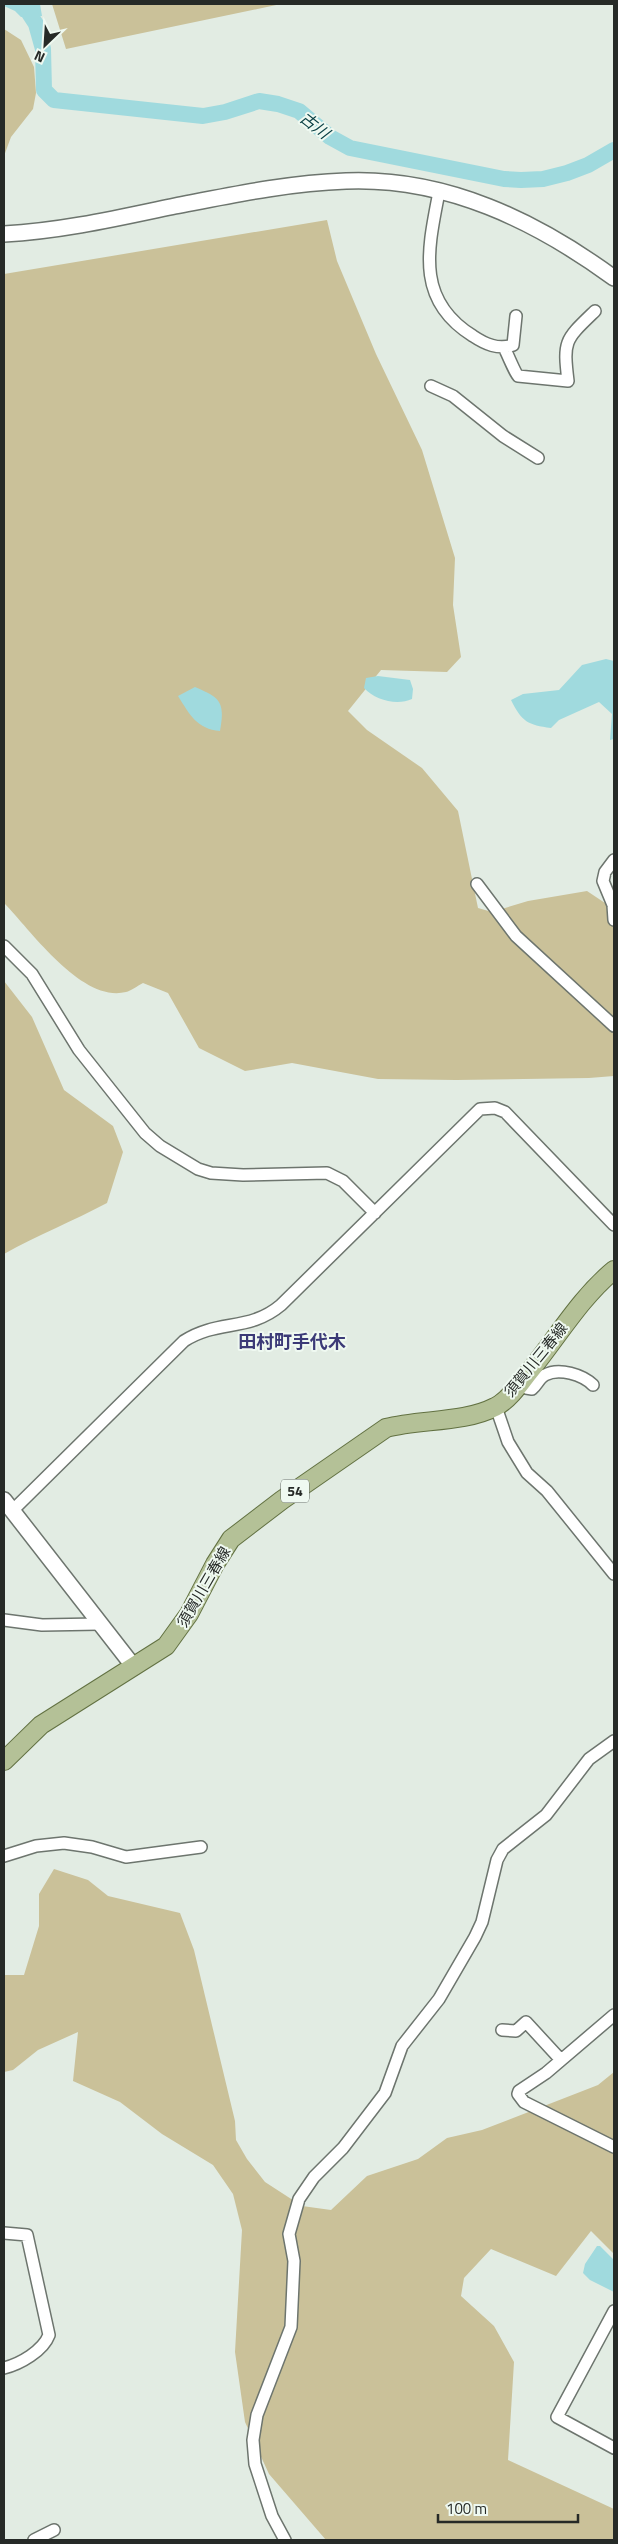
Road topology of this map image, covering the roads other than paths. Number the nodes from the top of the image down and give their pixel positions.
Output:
1 (439, 192) junction
2 (4, 234) edge
3 (614, 278) edge
4 (595, 312) dead end
5 (516, 316) dead end
6 (504, 347) junction
7 (431, 386) dead end
8 (538, 458) dead end
9 (614, 860) edge
10 (477, 884) dead end
11 (614, 920) edge
12 (4, 946) edge
13 (614, 1026) edge
14 (375, 1213) junction
15 (614, 1225) edge
16 (614, 1270) edge
17 (523, 1380) junction
18 (593, 1385) dead end
19 (496, 1407) junction
20 (8, 1505) edge
21 (614, 1574) edge
22 (4, 1620) edge
23 (99, 1624) junction
24 (134, 1667) junction
25 (614, 1741) edge
26 (4, 1761) edge
27 (201, 1847) dead end
28 (4, 1856) edge
29 (614, 2015) edge
30 (502, 2030) dead end
31 (561, 2060) junction
32 (614, 2147) edge
33 (4, 2233) edge
34 (614, 2311) edge
35 (4, 2368) edge
36 (614, 2448) edge
37 (54, 2530) dead end
38 (34, 2540) edge
39 (285, 2540) edge

1 - 2 street
1 - 3 street
1 - 6 street
4 - 6 street
5 - 6 street
7 - 8 street
9 - 11 street
10 - 13 street
12 - 14 street
14 - 15 street
14 - 20 street
16 - 17 main road, 須賀川三春線 / 54
17 - 18 street
17 - 19 main road, 須賀川三春線 / 54
19 - 21 street
19 - 24 main road, 須賀川三春線 / 54
20 - 23 street
22 - 23 street
23 - 24 street
24 - 26 main road, 須賀川三春線 / 54
25 - 39 street
27 - 28 street
29 - 31 street
30 - 31 street
31 - 32 street
33 - 35 street
34 - 36 street
37 - 38 street

